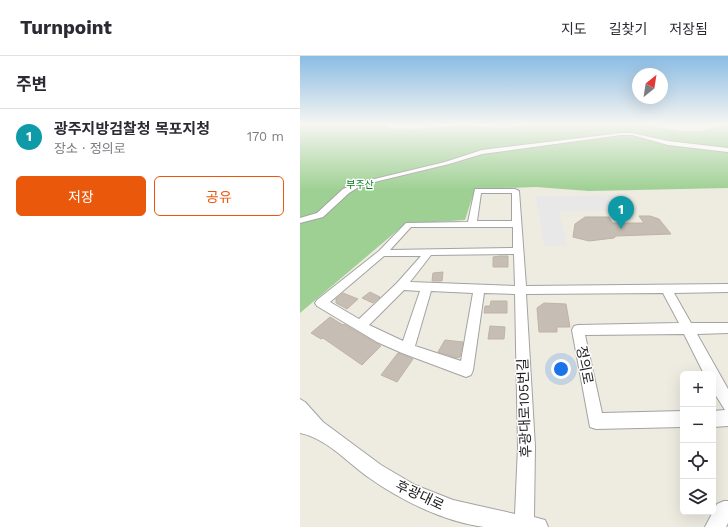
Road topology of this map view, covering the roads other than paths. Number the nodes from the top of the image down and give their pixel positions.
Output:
1 (528, 146) edge
2 (694, 146) edge
3 (728, 150) edge
4 (300, 221) edge
5 (472, 224) junction
6 (517, 224) junction
7 (518, 251) junction
8 (429, 252) junction
9 (382, 253) junction
10 (401, 286) junction
11 (427, 287) junction
12 (666, 288) junction
13 (728, 288) edge
14 (479, 289) junction
15 (520, 290) junction
16 (361, 325) junction
17 (728, 328) edge
18 (687, 329) junction
19 (407, 349) junction
20 (710, 371) edge
21 (716, 382) edge
22 (728, 404) edge
23 (300, 407) edge
24 (728, 418) edge
25 (680, 419) edge
26 (716, 419) edge
27 (308, 426) edge
28 (728, 511) edge
29 (529, 527) edge
30 (715, 527) edge

1 - 4 street
2 - 3 street
5 - 6 street
5 - 6 street, 후광대로105번길
5 - 9 street
6 - 7 street, 후광대로105번길
7 - 8 street
7 - 15 street, 후광대로105번길
8 - 9 street
8 - 10 street
9 - 16 street
10 - 11 street
10 - 16 street
11 - 14 street
11 - 19 street
12 - 13 street
12 - 15 street
12 - 18 street
14 - 15 street
14 - 19 street
15 - 29 street, 후광대로105번길
16 - 19 street
17 - 18 street, 정의로
18 - 20 street
18 - 25 street, 정의로
21 - 22 street
23 - 27 street, 후광대로
24 - 26 street
27 - 29 street, 후광대로
28 - 30 street

